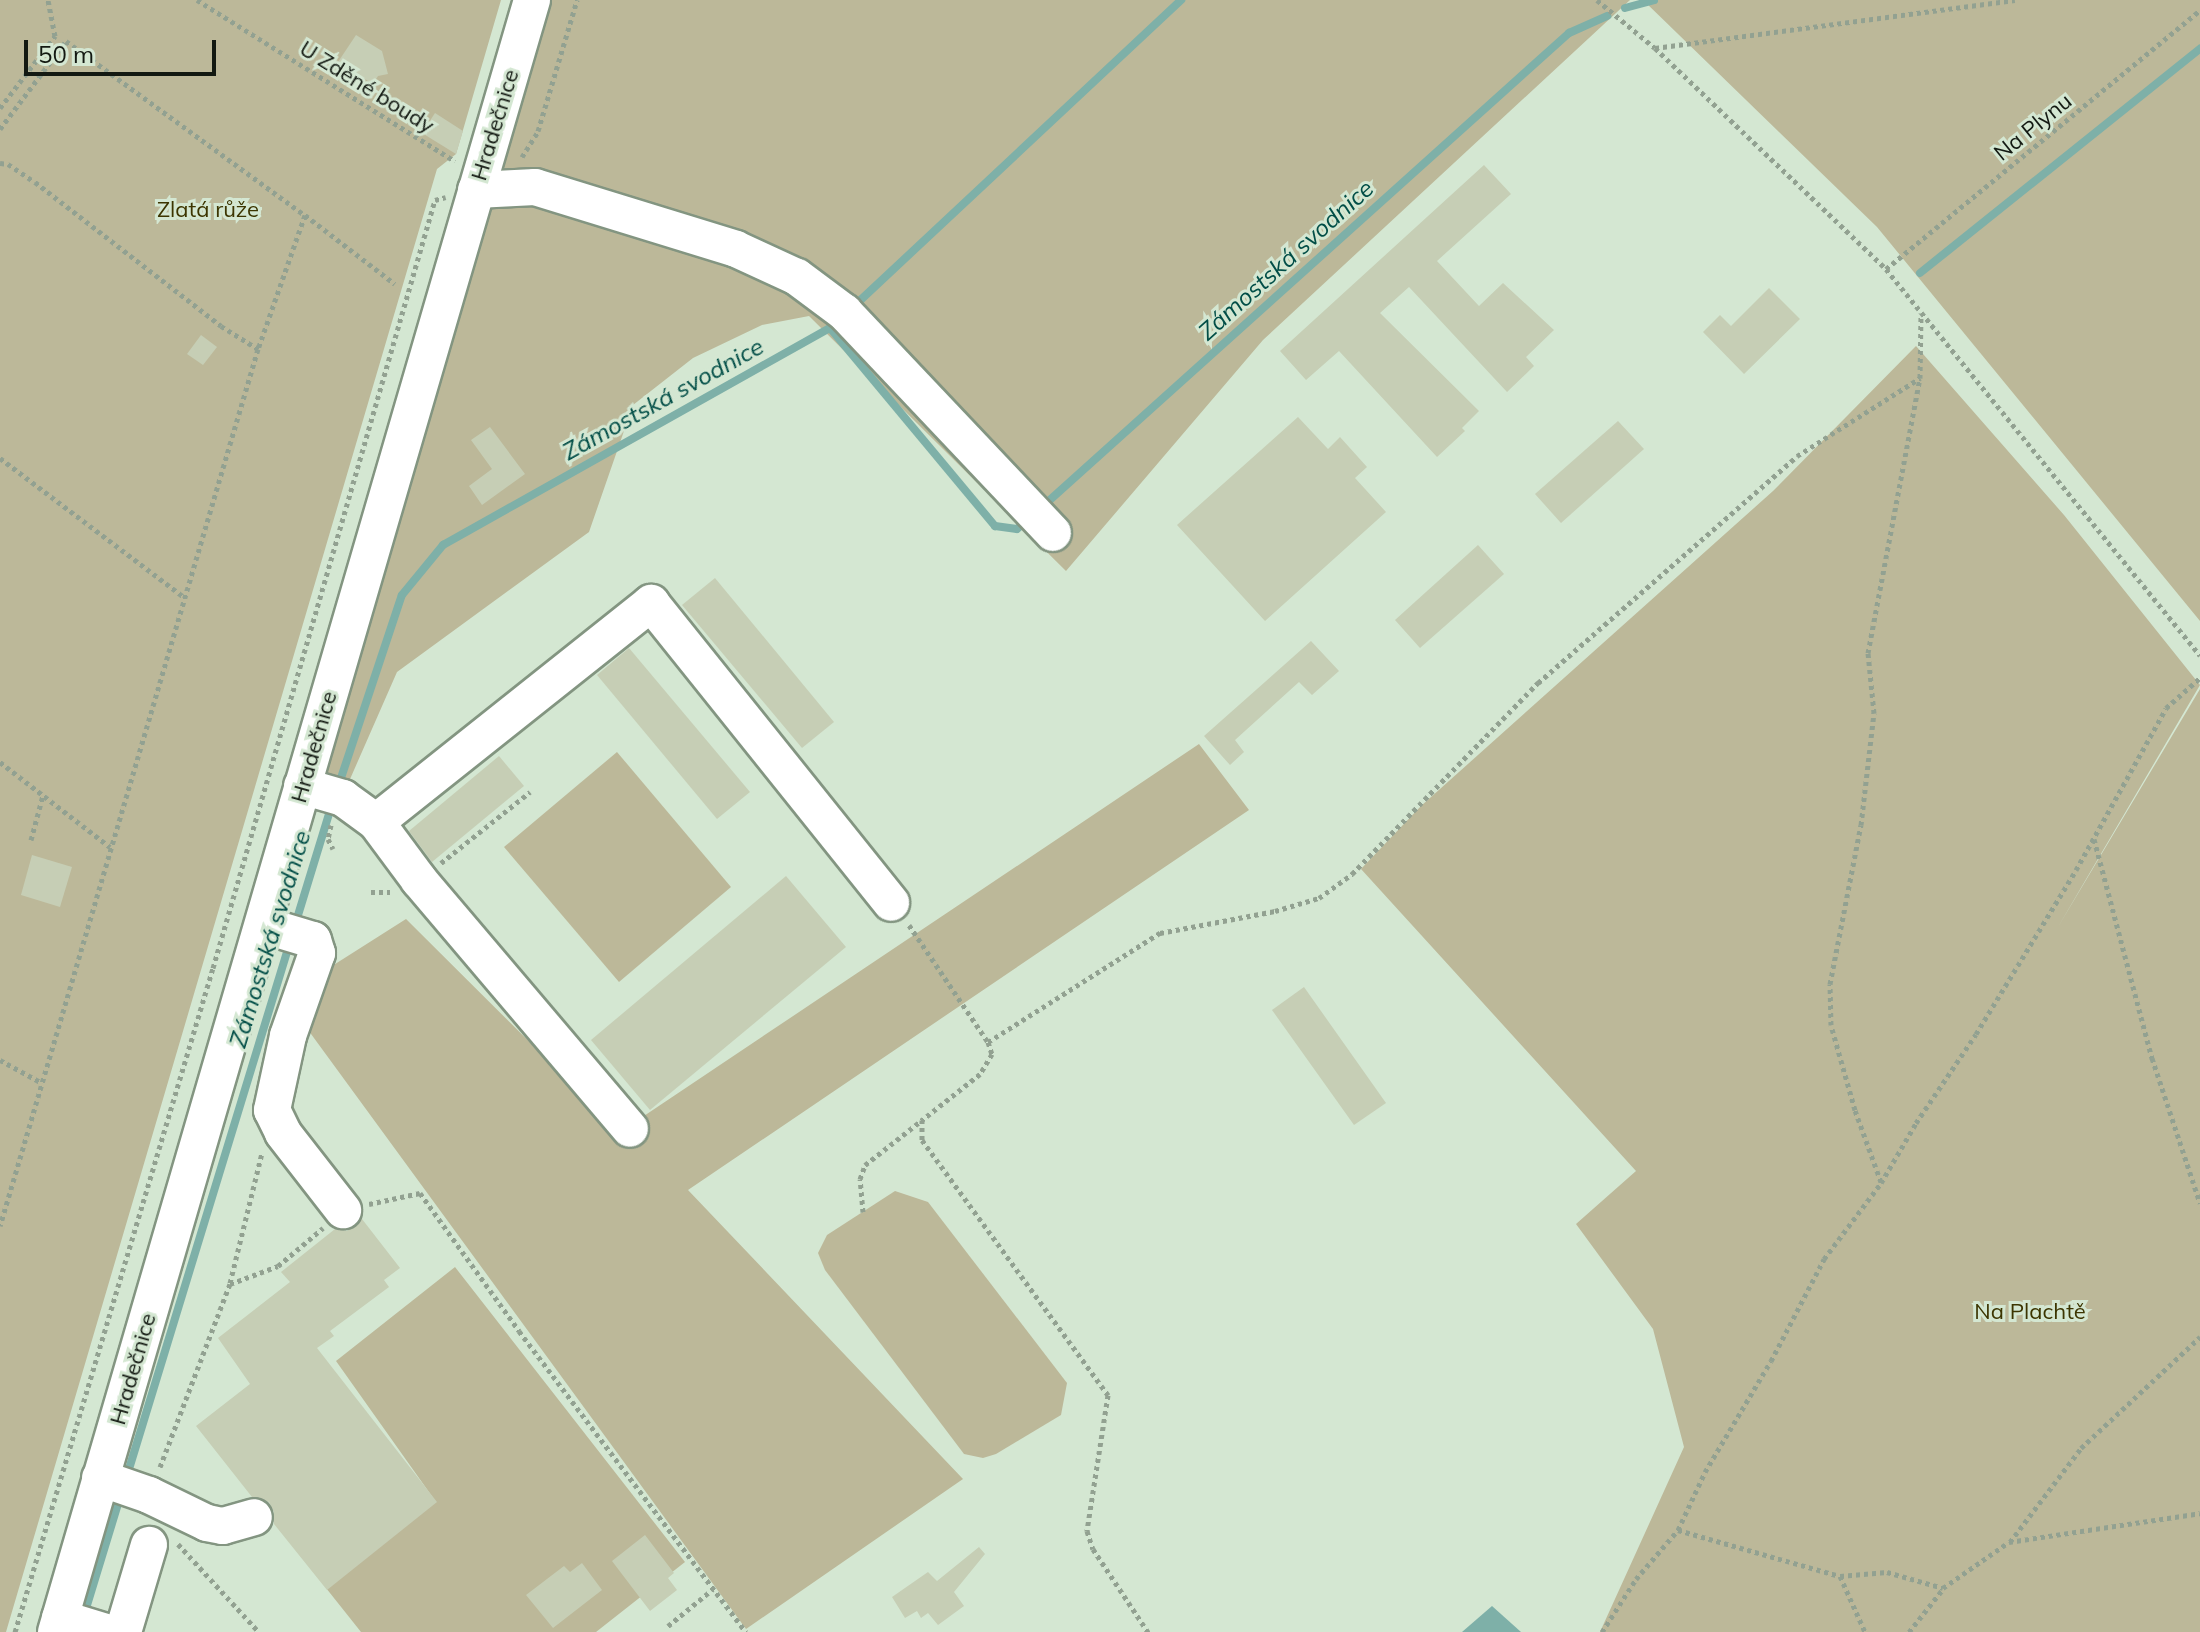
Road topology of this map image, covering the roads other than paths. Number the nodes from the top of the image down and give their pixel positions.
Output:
1 (532, 0) edge
2 (478, 183) junction
3 (1053, 533) dead end
4 (302, 786) junction
5 (376, 822) junction
6 (891, 903) road end
7 (263, 925) junction
8 (630, 1129) dead end
9 (343, 1210) road end
10 (100, 1478) junction
11 (254, 1517) dead end
12 (160, 1540) road end
13 (58, 1625) edge
14 (106, 1632) edge
15 (123, 1632) edge

1 - 2 street, Hradečnice
2 - 3 street
2 - 4 street, Hradečnice
4 - 5 street
4 - 7 street, Hradečnice
5 - 6 street
5 - 8 street
7 - 9 street
7 - 10 street, Hradečnice
10 - 11 street
10 - 13 street, Hradečnice
12 - 15 street
13 - 14 street

